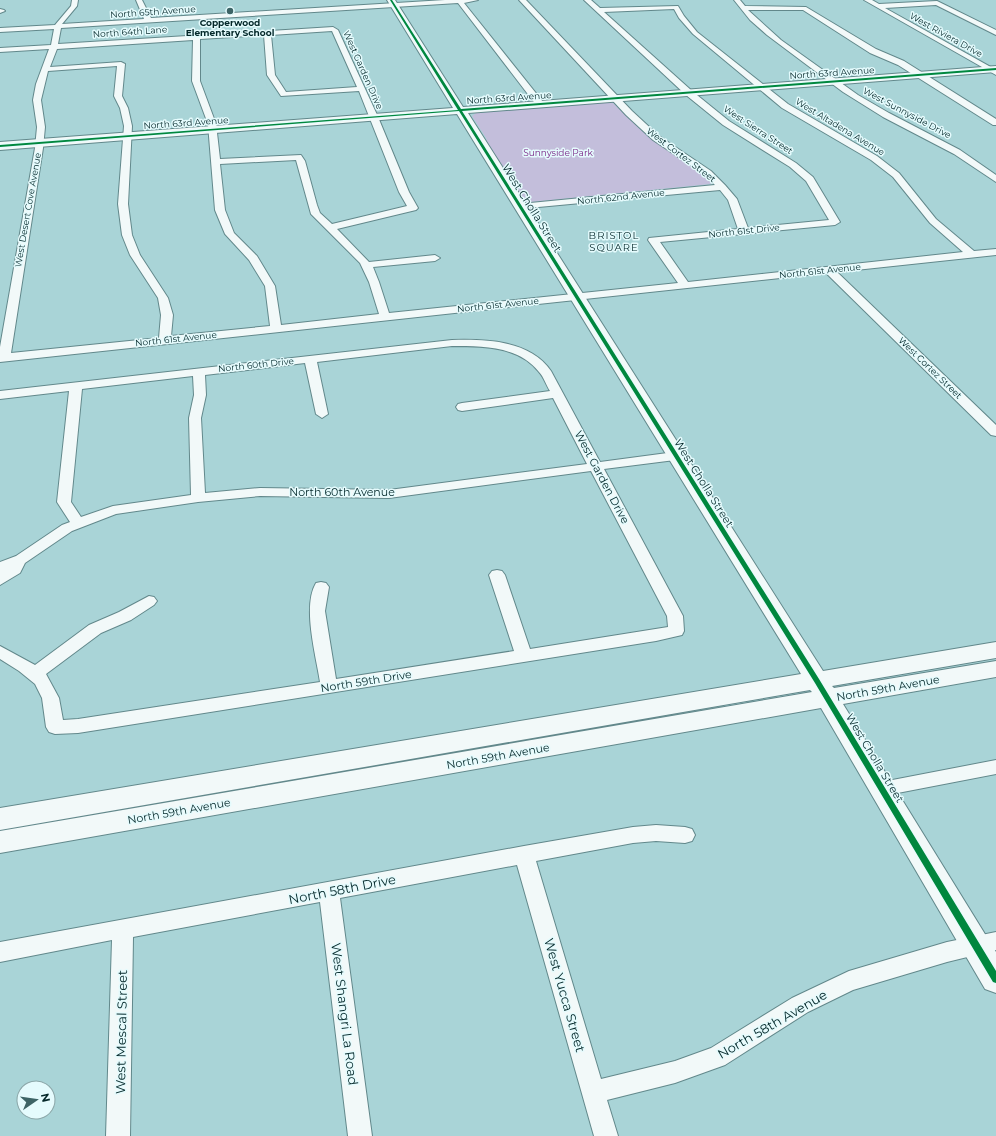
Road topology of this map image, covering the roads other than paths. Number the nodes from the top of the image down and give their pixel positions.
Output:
1 (75, 0) edge
2 (139, 0) edge
3 (459, 0) edge
4 (475, 0) edge
5 (522, 0) edge
6 (587, 0) edge
7 (738, 0) edge
8 (867, 0) edge
9 (392, 3) edge
10 (878, 6) junction
11 (742, 8) junction
12 (599, 10) junction
13 (148, 21) junction
14 (58, 26) junction
15 (333, 29) joint
16 (0, 30) edge
17 (267, 33) junction
18 (996, 33) edge
19 (197, 37) junction
20 (54, 46) junction
21 (0, 50) edge
22 (46, 69) junction
23 (994, 71) edge
24 (921, 75) junction
25 (834, 82) junction
26 (762, 87) junction
27 (362, 89) junction
28 (689, 93) junction
29 (616, 98) junction
30 (540, 104) junction
31 (458, 111) junction
32 (374, 117) junction
33 (996, 123) edge
34 (213, 130) junction
35 (128, 136) junction
36 (40, 143) junction
37 (0, 146) edge
38 (216, 162) junction
39 (996, 179) edge
40 (722, 186) junction
41 (520, 206) junction
42 (835, 222) joint
43 (329, 228) junction
44 (744, 231) junction
45 (996, 252) edge
46 (971, 254) junction
47 (434, 258) dead end
48 (366, 265) junction
49 (829, 270) junction
50 (685, 285) junction
51 (576, 297) junction
52 (385, 317) junction
53 (276, 329) junction
54 (165, 340) junction
55 (517, 345) joint
56 (2, 358) edge
57 (310, 359) junction
58 (199, 371) junction
59 (76, 385) junction
60 (0, 394) edge
61 (558, 394) junction
62 (462, 406) dead end
63 (322, 414) dead end
64 (996, 432) edge
65 (675, 456) junction
66 (597, 467) junction
67 (198, 498) junction
68 (78, 523) junction
69 (21, 559) junction
70 (0, 568) edge
71 (497, 575) dead end
72 (0, 580) edge
73 (321, 587) dead end
74 (149, 601) dead end
75 (676, 631) joint
76 (996, 650) edge
77 (0, 652) edge
78 (524, 656) junction
79 (996, 669) edge
80 (36, 673) junction
81 (329, 687) junction
82 (822, 690) junction
83 (996, 767) edge
84 (882, 789) junction
85 (0, 819) edge
86 (685, 835) dead end
87 (0, 842) edge
88 (524, 854) junction
89 (329, 891) junction
90 (124, 929) junction
91 (986, 943) edge
92 (0, 952) edge
93 (996, 979) edge
94 (594, 1092) junction
95 (118, 1136) edge
96 (360, 1136) edge
97 (606, 1136) edge

1 - 14 street, West Desert Cove Avenue
2 - 13 street
3 - 4 street, North 65th Avenue
3 - 9 street, North 65th Avenue
3 - 30 street
5 - 29 street, West Cortez Street
6 - 12 street, West Sierra Street
7 - 11 street, West Sunnyside Drive
8 - 10 street, West Riviera Drive
9 - 13 street, North 65th Avenue
9 - 31 street, West Cholla Street
10 - 18 street
10 - 23 street, West Riviera Drive
11 - 24 street
11 - 25 street, West Sunnyside Drive
12 - 26 street, West Altadena Avenue
12 - 28 street, West Sierra Street
13 - 14 street, North 65th Avenue
14 - 16 street, North 65th Avenue
14 - 20 street, West Desert Cove Avenue
15 - 17 street, North 64th Lane
15 - 27 street, West Garden Drive
17 - 19 street, North 64th Lane
17 - 27 street
19 - 20 street, North 64th Lane
19 - 34 street
20 - 21 street, North 64th Lane
20 - 22 street, West Desert Cove Avenue
22 - 35 street
22 - 36 street, West Desert Cove Avenue
23 - 24 street, North 63rd Avenue
24 - 25 street, North 63rd Avenue
24 - 33 street
25 - 26 street, North 63rd Avenue
25 - 39 street, West Sunnyside Drive
26 - 28 street, North 63rd Avenue
26 - 46 street, West Altadena Avenue
27 - 32 street, West Garden Drive
28 - 29 street, North 63rd Avenue
28 - 42 street, West Sierra Street
29 - 30 street, North 63rd Avenue
29 - 40 street, West Cortez Street
30 - 31 street, North 63rd Avenue
31 - 32 street, North 63rd Avenue
31 - 41 street, West Cholla Street
32 - 34 street, North 63rd Avenue
32 - 43 street, West Garden Drive
34 - 35 street, North 63rd Avenue
34 - 38 street
35 - 36 street, North 63rd Avenue
35 - 54 street
36 - 37 street, North 63rd Avenue
36 - 56 street, West Desert Cove Avenue
38 - 43 street
38 - 53 street
40 - 41 street, North 62nd Avenue
40 - 44 street, West Cortez Street
41 - 51 street, West Cholla Street
42 - 44 street, North 61st Drive
43 - 48 street
44 - 50 street, North 61st Drive
45 - 46 street, North 61st Avenue
46 - 49 street, North 61st Avenue
47 - 48 street
48 - 52 street
49 - 50 street, North 61st Avenue
49 - 64 street, West Cortez Street
50 - 51 street, North 61st Avenue
51 - 52 street, North 61st Avenue
51 - 65 street, West Cholla Street
52 - 53 street, North 61st Avenue
53 - 54 street, North 61st Avenue
54 - 56 street, North 61st Avenue
55 - 57 street, North 60th Drive
55 - 61 street, West Garden Drive
57 - 58 street, North 60th Drive
57 - 63 street
58 - 59 street, North 60th Drive
58 - 67 street
59 - 60 street, North 60th Drive
59 - 68 street
61 - 62 street
61 - 66 street, West Garden Drive
65 - 66 street, North 60th Avenue
65 - 82 street, West Cholla Street
66 - 67 street, North 60th Avenue
66 - 75 street, West Garden Drive
67 - 68 street, North 60th Avenue
68 - 69 street, North 60th Avenue
69 - 70 street, North 60th Avenue
69 - 72 street, North 60th Avenue
71 - 78 street
73 - 81 street
74 - 80 street
75 - 78 street, North 59th Drive
76 - 82 street, North 59th Avenue
77 - 80 street
78 - 81 street, North 59th Drive
79 - 82 street, North 59th Avenue
80 - 81 street, North 59th Drive
82 - 84 street, West Cholla Street
82 - 85 street, North 59th Avenue
82 - 87 street, North 59th Avenue
83 - 84 street
84 - 91 street, West Cholla Street
86 - 88 street, North 58th Drive
88 - 89 street, North 58th Drive
88 - 94 street, West Yucca Street
89 - 90 street, North 58th Drive
89 - 96 street, West Shangri La Road
90 - 92 street, North 58th Drive
90 - 95 street, West Mescal Street
91 - 93 street, West Cholla Street
91 - 94 street, North 58th Avenue
94 - 97 street, West Yucca Street

